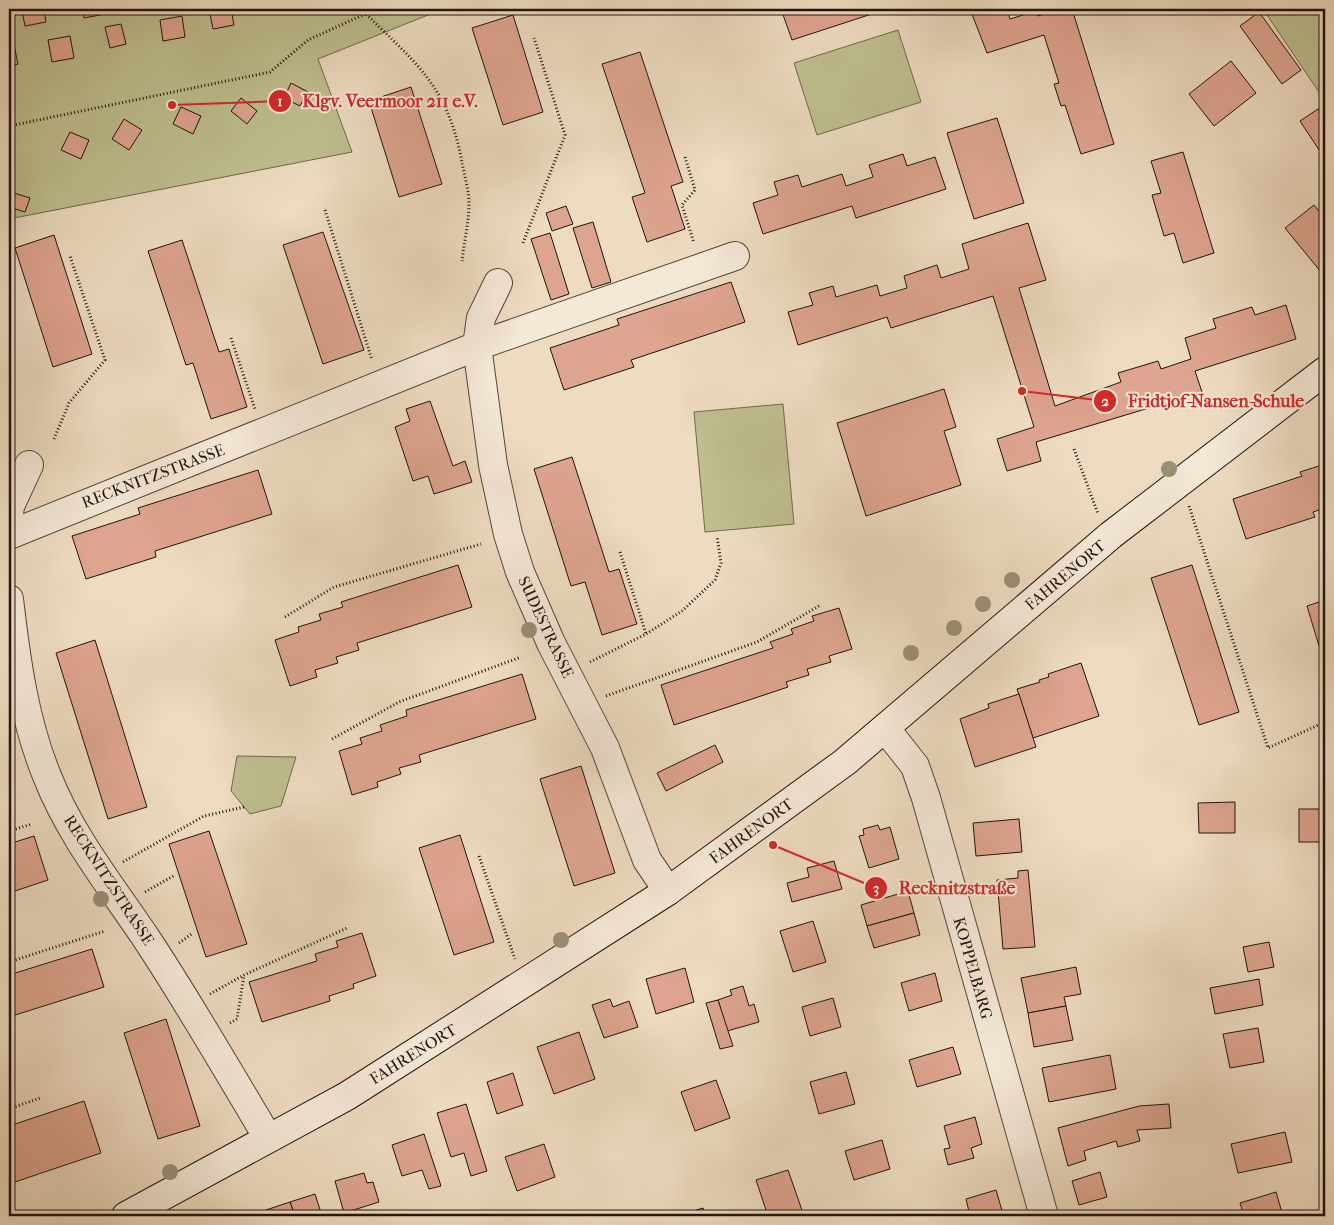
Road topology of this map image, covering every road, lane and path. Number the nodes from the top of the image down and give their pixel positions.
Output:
1 (361, 9) edge
2 (376, 9) edge
3 (365, 13) junction
4 (534, 38) dead end
5 (9, 126) edge
6 (685, 157) dead end
7 (325, 210) dead end
8 (523, 243) dead end
9 (70, 256) dead end
10 (735, 256) dead end
11 (462, 261) dead end
12 (701, 267) junction
13 (498, 283) dead end
14 (231, 338) dead end
15 (477, 346) junction
16 (1325, 371) edge
17 (380, 385) junction
18 (263, 433) junction
19 (54, 439) dead end
20 (1074, 449) dead end
21 (28, 465) dead end
22 (1186, 499) dead end
23 (9, 514) edge
24 (1099, 517) dead end
25 (9, 535) edge
26 (717, 536) dead end
27 (481, 544) dead end
28 (620, 552) dead end
29 (9, 599) edge
30 (819, 606) dead end
31 (285, 617) dead end
32 (646, 634) junction
33 (521, 657) dead end
34 (582, 666) dead end
35 (598, 698) dead end
36 (1325, 722) edge
37 (885, 728) junction
38 (332, 739) dead end
39 (244, 807) dead end
40 (32, 824) dead end
41 (9, 831) edge
42 (479, 856) dead end
43 (122, 863) dead end
44 (175, 876) dead end
45 (668, 891) junction
46 (143, 894) dead end
47 (347, 928) dead end
48 (105, 931) dead end
49 (194, 933) dead end
50 (172, 948) dead end
51 (9, 962) edge
52 (518, 967) dead end
53 (244, 975) junction
54 (203, 999) dead end
55 (229, 1024) dead end
56 (40, 1098) dead end
57 (9, 1109) edge
58 (268, 1138) junction
59 (126, 1216) edge
60 (1044, 1216) edge

1 - 3 path
2 - 3 path
3 - 5 path
3 - 11 path
4 - 8 path
6 - 12 path
7 - 17 path
9 - 19 path
10 - 12 street
12 - 15 street
13 - 15 street, SUDESTRASSE
14 - 18 path
15 - 17 street
15 - 45 street, SUDESTRASSE
16 - 37 street, FAHRENORT
17 - 18 street, RECKNITZSTRASSE
18 - 25 street, RECKNITZSTRASSE
20 - 24 path
21 - 23 street
22 - 36 path
26 - 32 path
27 - 31 path
28 - 32 path
29 - 58 street, RECKNITZSTRASSE
30 - 35 path
32 - 34 path
33 - 38 path
37 - 45 street, FAHRENORT
37 - 60 street, KOPPELBARG
39 - 43 path
40 - 41 path
42 - 52 path
44 - 46 path
45 - 58 street, FAHRENORT
47 - 53 path
48 - 51 path
49 - 50 path
53 - 54 path
53 - 55 path
56 - 57 path
58 - 59 street, FAHRENORT

